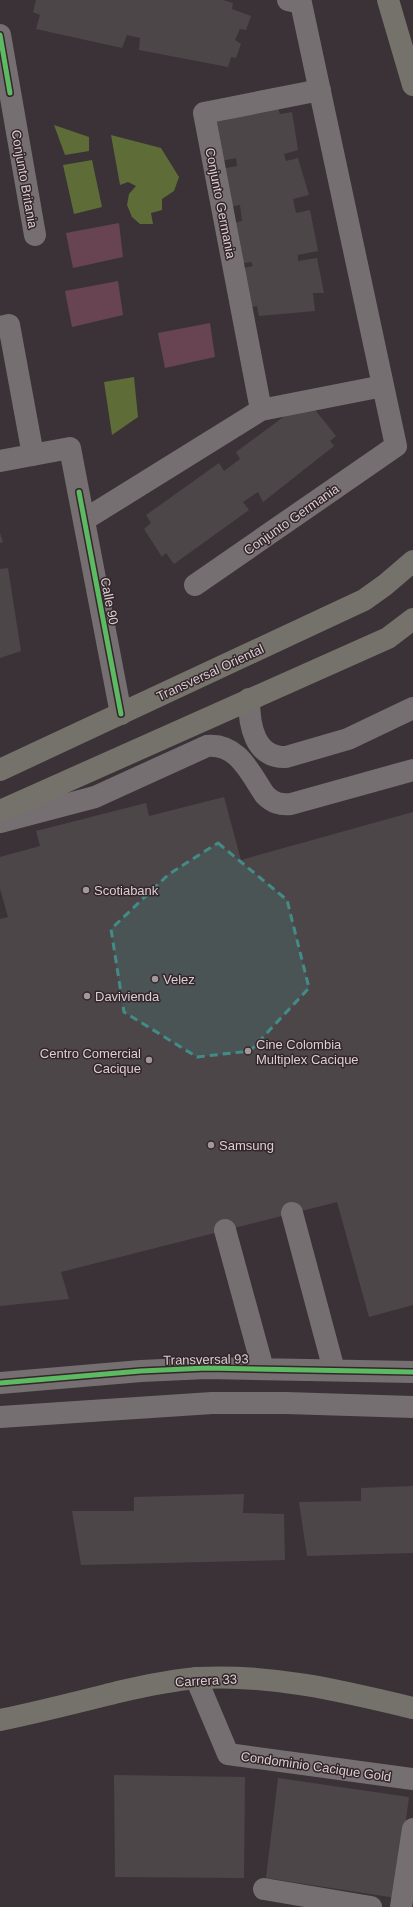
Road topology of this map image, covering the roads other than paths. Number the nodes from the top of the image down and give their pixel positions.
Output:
1 (288, 0) edge
2 (388, 0) edge
3 (0, 35) edge
4 (413, 85) edge
5 (320, 90) junction
6 (8, 124) edge
7 (35, 235) dead end
8 (0, 327) edge
9 (383, 386) junction
10 (261, 410) junction
11 (33, 455) junction
12 (0, 461) edge
13 (84, 520) junction
14 (413, 561) edge
15 (195, 585) dead end
16 (413, 619) edge
17 (413, 627) edge
18 (388, 638) junction
19 (249, 700) junction
20 (413, 708) edge
21 (121, 714) junction
22 (0, 770) edge
23 (413, 770) edge
24 (0, 811) edge
25 (0, 822) edge
26 (292, 1213) dead end
27 (225, 1230) dead end
28 (263, 1369) junction
29 (334, 1370) junction
30 (413, 1372) edge
31 (0, 1383) edge
32 (413, 1407) edge
33 (0, 1417) edge
34 (196, 1678) junction
35 (413, 1708) edge
36 (0, 1720) edge
37 (413, 1779) edge
38 (413, 1829) edge
39 (264, 1889) dead end
40 (371, 1907) edge
41 (401, 1907) edge

1 - 5 street, Conjunto Germania
2 - 4 main road
3 - 6 street, Conjunto Britania
5 - 9 street, Conjunto Germania
5 - 10 street, Conjunto Germania
6 - 7 street, Conjunto Britania
8 - 11 street
9 - 10 street
9 - 15 street, Conjunto Germania
10 - 13 street
11 - 12 street
11 - 13 street, Calle 90
13 - 21 street, Calle 90
14 - 21 main road, Transversal Oriental
16 - 18 main road
17 - 18 street
18 - 19 main road
19 - 20 street
19 - 24 main road
21 - 22 main road, Transversal Oriental
23 - 25 street
26 - 29 street
27 - 28 street
28 - 29 street, Transversal 93
28 - 31 street, Transversal 93
29 - 30 street, Transversal 93
32 - 33 street
34 - 35 main road, Carrera 33
34 - 36 main road, Carrera 33
34 - 37 street, Condominio Cacique Gold
38 - 41 street
39 - 40 street

